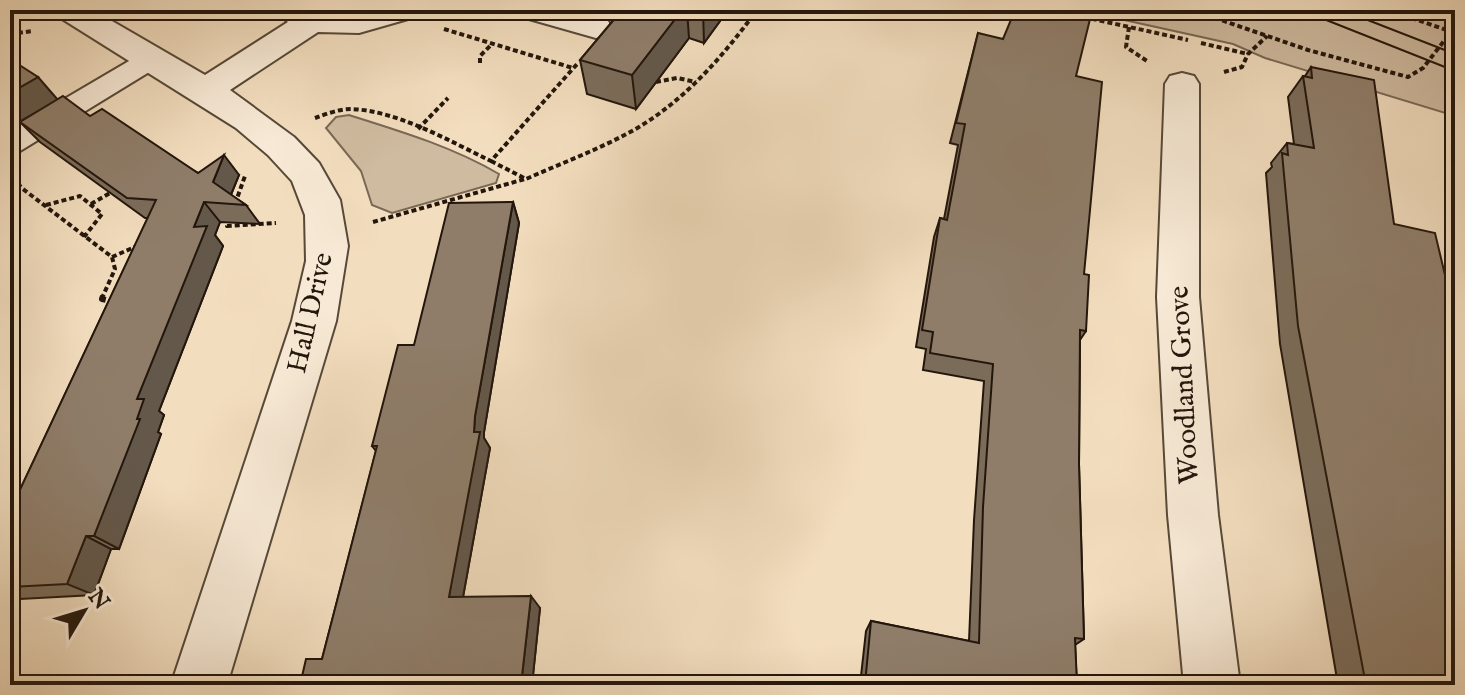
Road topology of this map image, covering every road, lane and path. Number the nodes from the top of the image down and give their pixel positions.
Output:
1 (70, 10) edge
2 (533, 10) edge
3 (757, 10) edge
4 (1192, 10) edge
5 (1389, 10) edge
6 (399, 12) edge
7 (725, 14) dead end
8 (301, 16) edge
9 (753, 16) junction
10 (1083, 17) edge
11 (596, 28) dead end
12 (1453, 33) edge
13 (492, 44) junction
14 (1248, 54) dead end
15 (581, 59) edge
16 (150, 60) junction
17 (480, 63) dead end
18 (573, 68) junction
19 (656, 82) edge
20 (696, 82) junction
21 (1182, 84) dead end
22 (205, 91) junction
23 (448, 98) dead end
24 (418, 129) junction
25 (265, 131) junction
26 (10, 144) edge
27 (491, 161) junction
28 (31, 175) dead end
29 (526, 179) junction
30 (110, 193) edge
31 (91, 204) junction
32 (45, 205) junction
33 (231, 213) junction
34 (217, 217) edge
35 (327, 228) junction
36 (84, 237) junction
37 (139, 245) edge
38 (112, 257) junction
39 (123, 304) edge
40 (199, 685) edge
41 (1212, 685) edge

1 - 16 street, Hall Drive
2 - 11 street
3 - 9 path
4 - 12 path
5 - 12 path
6 - 8 street
6 - 13 path
7 - 9 path
8 - 22 street
9 - 20 path
10 - 14 path
13 - 17 path
13 - 18 path
15 - 18 path
16 - 22 street, Hall Drive
16 - 26 lane
18 - 27 path
19 - 20 path
20 - 29 path
21 - 41 street, Woodland Grove
22 - 25 street, Hall Drive
23 - 24 path
24 - 25 path
24 - 27 path
25 - 33 path
25 - 35 street, Hall Drive
27 - 29 path
28 - 32 path
29 - 35 path
30 - 31 path
31 - 32 path
31 - 36 path
32 - 36 path
33 - 34 path
33 - 35 path
35 - 40 street, Hall Drive
36 - 38 path
37 - 38 path
38 - 39 path

